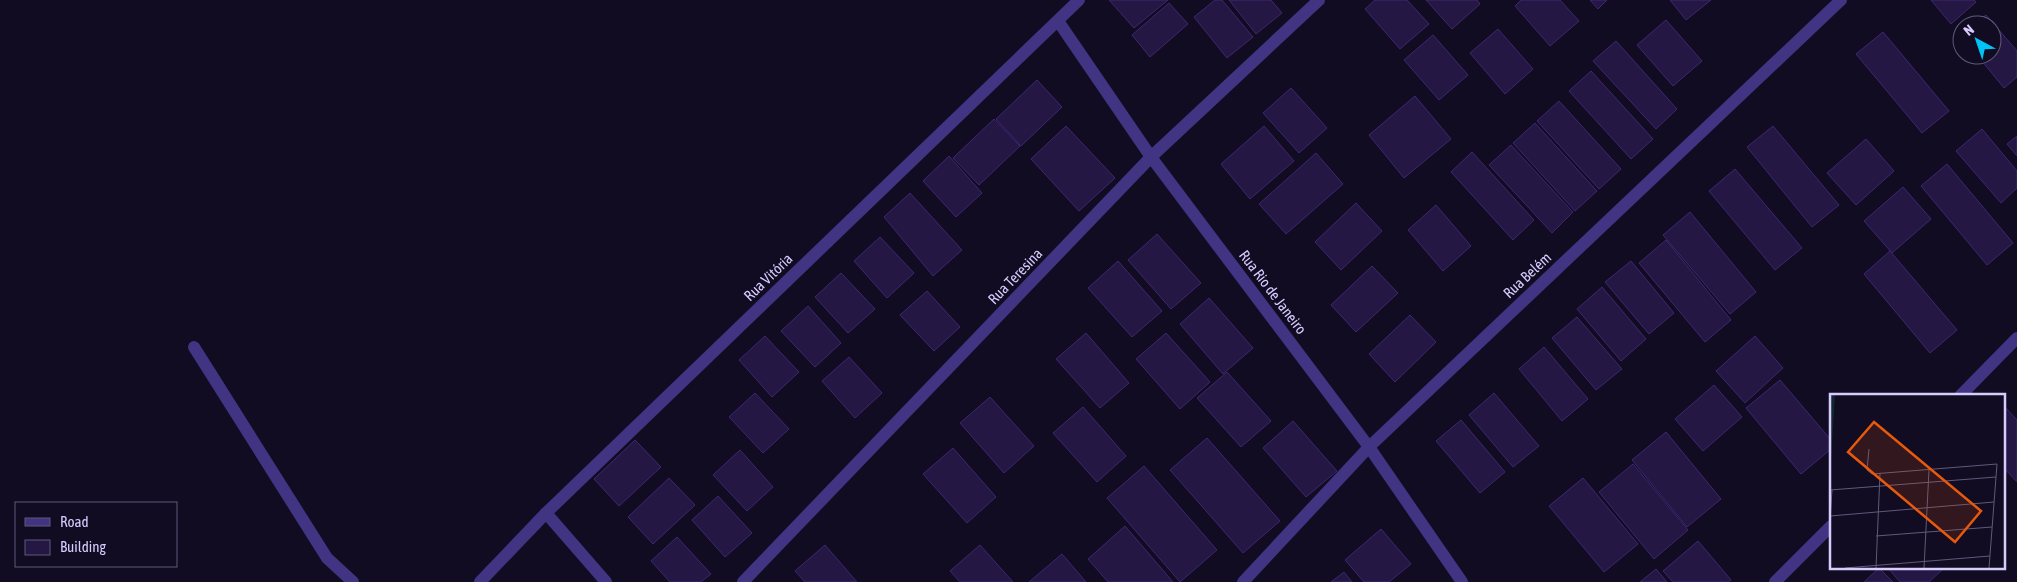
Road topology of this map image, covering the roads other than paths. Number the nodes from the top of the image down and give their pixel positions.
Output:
1 (1079, 0) edge
2 (1319, 0) edge
3 (1842, 0) edge
4 (1058, 21) junction
5 (1151, 157) junction
6 (2017, 338) edge
7 (194, 347) dead end
8 (1962, 394) edge
9 (1369, 447) junction
10 (546, 513) junction
11 (1830, 527) edge
12 (354, 582) edge
13 (480, 582) edge
14 (606, 582) edge
15 (743, 582) edge
16 (1243, 582) edge
17 (1462, 582) edge
18 (1775, 582) edge

1 - 4 street, Rua Vitória
2 - 5 street, Rua Teresina
3 - 9 street, Rua Belém
4 - 5 street, Rua Rio de Janeiro
4 - 10 street, Rua Vitória
5 - 9 street, Rua Rio de Janeiro
5 - 15 street, Rua Teresina
6 - 8 street
7 - 12 street
9 - 16 street, Rua Belém
9 - 17 street, Rua Rio de Janeiro
10 - 13 street, Rua Vitória
10 - 14 street
11 - 18 street

